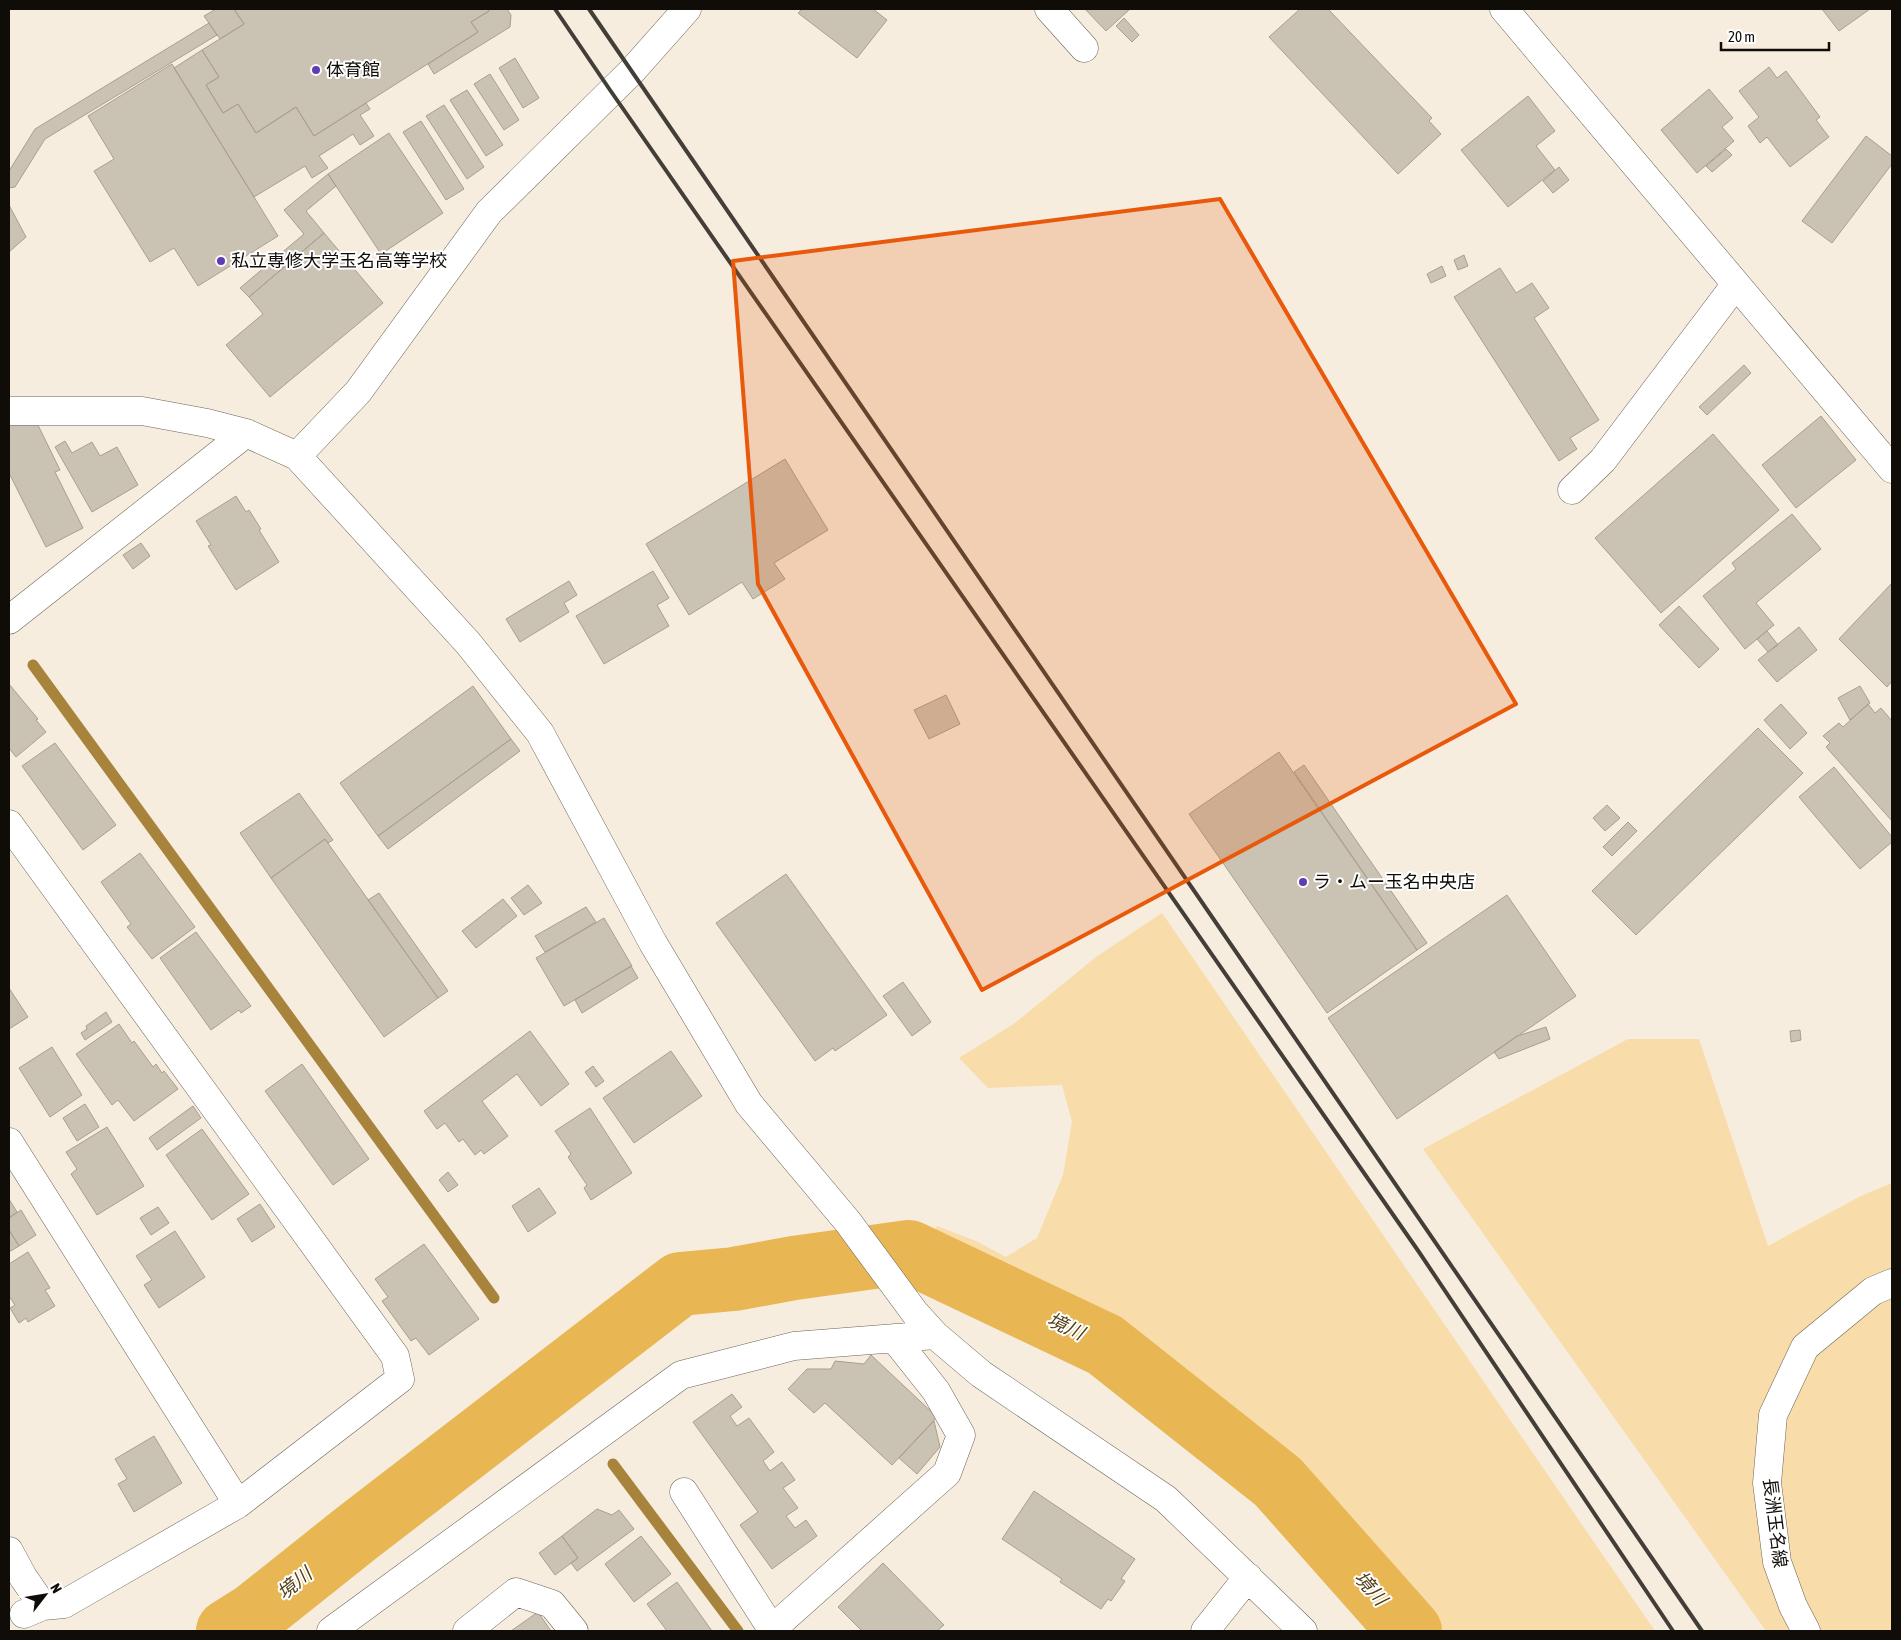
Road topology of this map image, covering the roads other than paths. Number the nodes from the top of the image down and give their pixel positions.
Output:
1 (687, 9) edge
2 (1049, 9) edge
3 (1504, 9) edge
4 (1084, 48) dead end
5 (1736, 284) junction
6 (9, 411) edge
7 (246, 432) junction
8 (298, 456) junction
9 (1892, 469) edge
10 (1572, 490) dead end
11 (9, 620) edge
12 (9, 824) edge
13 (9, 1142) edge
14 (1892, 1283) edge
15 (934, 1335) junction
16 (894, 1338) junction
17 (684, 1492) dead end
18 (238, 1504) junction
19 (9, 1551) edge
20 (1248, 1577) junction
21 (331, 1631) edge
22 (467, 1631) edge
23 (574, 1631) edge
24 (771, 1631) edge
25 (1206, 1631) edge
26 (1303, 1631) edge
27 (1806, 1631) edge

1 - 8 street
2 - 4 street
3 - 5 street
5 - 9 street
5 - 10 street
6 - 7 street
7 - 8 street
7 - 11 street
8 - 15 street
12 - 18 street
13 - 18 street
14 - 27 street, 長洲玉名線
15 - 16 street
15 - 20 street
16 - 21 street
16 - 24 street
17 - 24 street
18 - 19 street
20 - 25 street
20 - 26 street
22 - 23 street

